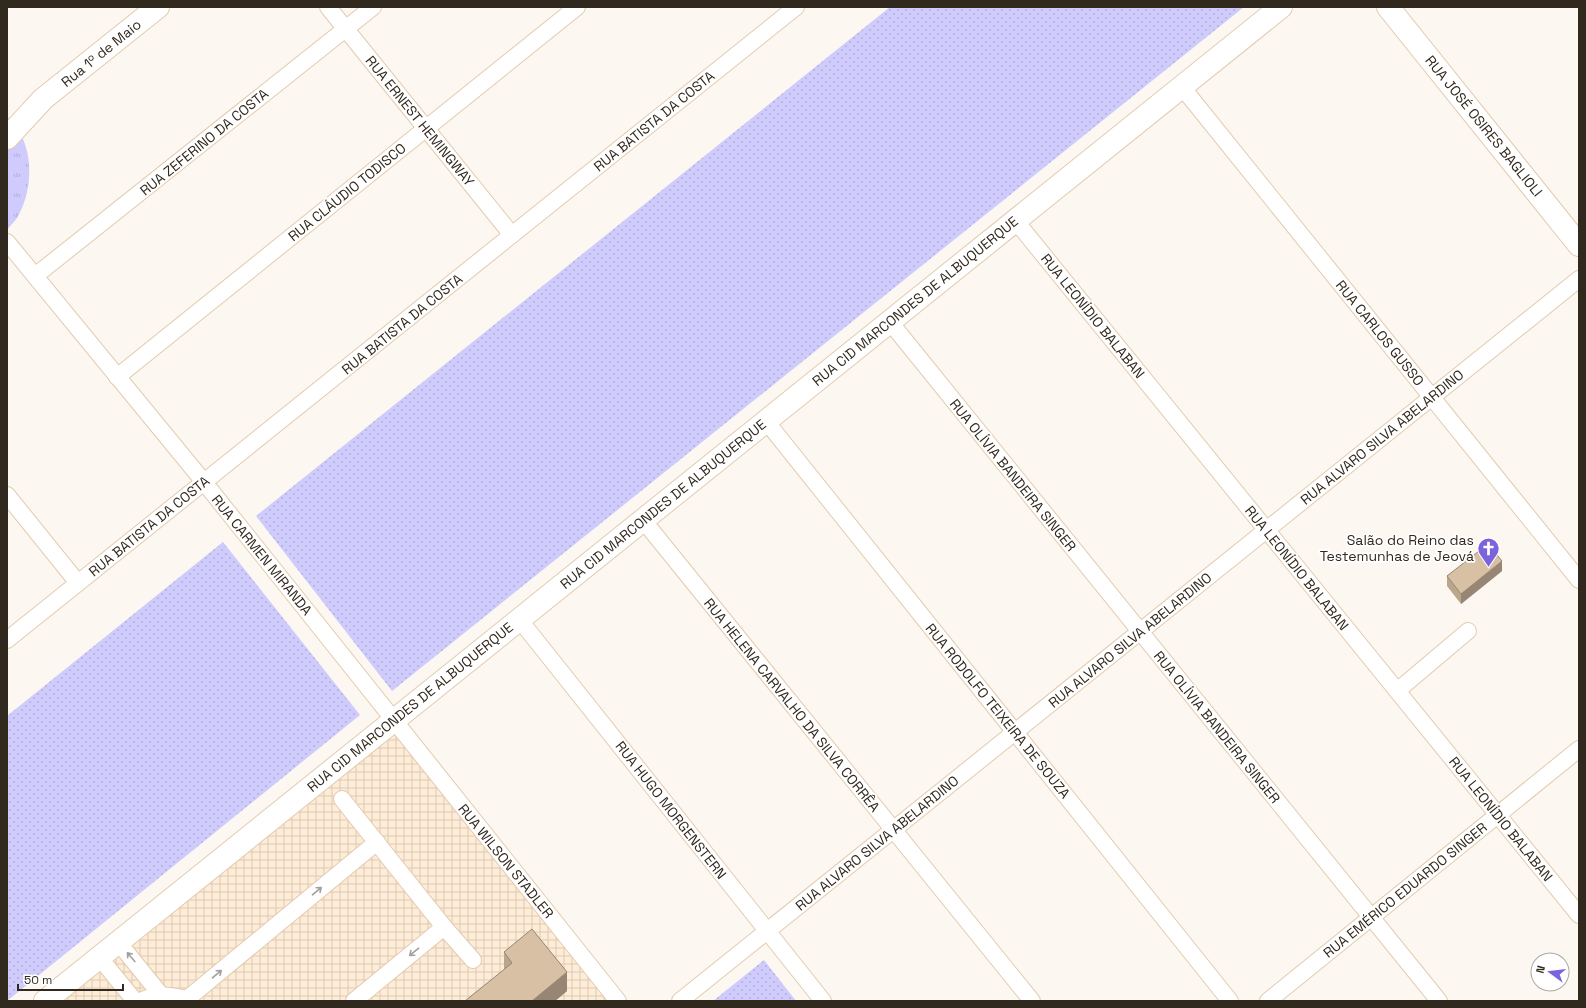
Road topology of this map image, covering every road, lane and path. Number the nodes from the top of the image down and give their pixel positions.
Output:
1 (158, 7) edge
2 (328, 7) edge
3 (373, 7) edge
4 (577, 7) edge
5 (796, 7) edge
6 (1281, 7) edge
7 (1388, 7) edge
8 (346, 29) junction
9 (1182, 87) junction
10 (43, 99) junction
11 (7, 120) edge
12 (426, 128) junction
13 (7, 138) edge
14 (1015, 220) junction
15 (512, 235) junction
16 (1577, 240) edge
17 (7, 242) edge
18 (35, 276) junction
19 (1579, 279) edge
20 (890, 322) junction
21 (117, 377) junction
22 (1432, 397) junction
23 (766, 421) junction
24 (204, 482) junction
25 (7, 495) edge
26 (643, 520) junction
27 (1267, 530) junction
28 (1579, 580) edge
29 (78, 583) junction
30 (520, 619) junction
31 (1468, 631) dead end
32 (1140, 632) junction
33 (7, 640) edge
34 (1397, 691) junction
35 (394, 720) junction
36 (1015, 732) junction
37 (1579, 749) edge
38 (342, 799) dead end
39 (1498, 815) junction
40 (894, 830) junction
41 (377, 842) junction
42 (1579, 915) edge
43 (1371, 917) junction
44 (444, 927) junction
45 (768, 931) junction
46 (118, 942) junction
47 (99, 957) junction
48 (473, 960) dead end
49 (161, 995) junction
50 (188, 1000) edge
51 (45, 1001) edge
52 (136, 1001) edge
53 (140, 1001) edge
54 (354, 1001) edge
55 (618, 1001) edge
56 (680, 1001) edge
57 (823, 1001) edge
58 (1032, 1001) edge
59 (1230, 1001) edge
60 (1268, 1001) edge
61 (1439, 1001) edge

1 - 10 street, Rua 1º de Maio
2 - 8 street, RUA ERNEST HEMINGWAY
3 - 8 street, RUA ZEFERINO DA COSTA
4 - 12 street, RUA CLÁUDIO TODISCO
5 - 15 street, RUA BATISTA DA COSTA
6 - 9 street, RUA CID MARCONDES DE ALBUQUERQUE
7 - 16 street, RUA JOSÉ OSIRES BAGLIOLI
8 - 12 street, RUA ERNEST HEMINGWAY
8 - 18 street, RUA ZEFERINO DA COSTA
9 - 14 street, RUA CID MARCONDES DE ALBUQUERQUE
9 - 22 street, RUA CARLOS GUSSO
10 - 11 street, Rua 1º de Maio
10 - 13 street, Rua 1º de Maio
12 - 15 street, RUA ERNEST HEMINGWAY
12 - 21 street, RUA CLÁUDIO TODISCO
14 - 20 street, RUA CID MARCONDES DE ALBUQUERQUE
14 - 27 street, RUA LEONÍDIO BALABAN
15 - 24 street, RUA BATISTA DA COSTA
17 - 18 street, RUA CARMEN MIRANDA
18 - 21 street, RUA CARMEN MIRANDA
19 - 22 street, RUA ALVARO SILVA ABELARDINO
20 - 23 street, RUA CID MARCONDES DE ALBUQUERQUE
20 - 32 street, RUA OLÍVIA BANDEIRA SINGER
21 - 24 street, RUA CARMEN MIRANDA
22 - 27 street, RUA ALVARO SILVA ABELARDINO
22 - 28 street, RUA CARLOS GUSSO
23 - 26 street, RUA CID MARCONDES DE ALBUQUERQUE
23 - 36 street, RUA RODOLFO TEIXEIRA DE SOUZA
24 - 29 street, RUA BATISTA DA COSTA
24 - 35 street, RUA CARMEN MIRANDA
25 - 29 street
26 - 30 street, RUA CID MARCONDES DE ALBUQUERQUE
26 - 40 street, RUA HELENA CARVALHO DA SILVA CORRÊA
27 - 32 street, RUA ALVARO SILVA ABELARDINO
27 - 34 street, RUA LEONÍDIO BALABAN
29 - 33 street, RUA BATISTA DA COSTA
30 - 35 street, RUA CID MARCONDES DE ALBUQUERQUE
30 - 45 street, RUA HUGO MORGENSTERN
31 - 34 street
32 - 36 street, RUA ALVARO SILVA ABELARDINO
32 - 43 street, RUA OLÍVIA BANDEIRA SINGER
34 - 39 street, RUA LEONÍDIO BALABAN
35 - 46 street, RUA CID MARCONDES DE ALBUQUERQUE
35 - 55 street, RUA WILSON STADLER
36 - 40 street, RUA ALVARO SILVA ABELARDINO
36 - 59 street, RUA RODOLFO TEIXEIRA DE SOUZA
37 - 39 street, RUA EMÉRICO EDUARDO SINGER
38 - 41 street
39 - 42 street, RUA LEONÍDIO BALABAN
39 - 43 street, RUA EMÉRICO EDUARDO SINGER
40 - 45 street, RUA ALVARO SILVA ABELARDINO
40 - 58 street, RUA HELENA CARVALHO DA SILVA CORRÊA
41 - 44 street
50 -> 41 street
43 - 60 street, RUA EMÉRICO EDUARDO SINGER
43 - 61 street, RUA OLÍVIA BANDEIRA SINGER
44 - 48 street
44 -> 54 street
45 - 56 street, RUA ALVARO SILVA ABELARDINO
45 - 57 street, RUA HUGO MORGENSTERN
46 - 47 street, RUA CID MARCONDES DE ALBUQUERQUE
49 -> 46 street
47 - 51 street, RUA CID MARCONDES DE ALBUQUERQUE
47 - 52 street
49 - 50 street
49 - 53 street

